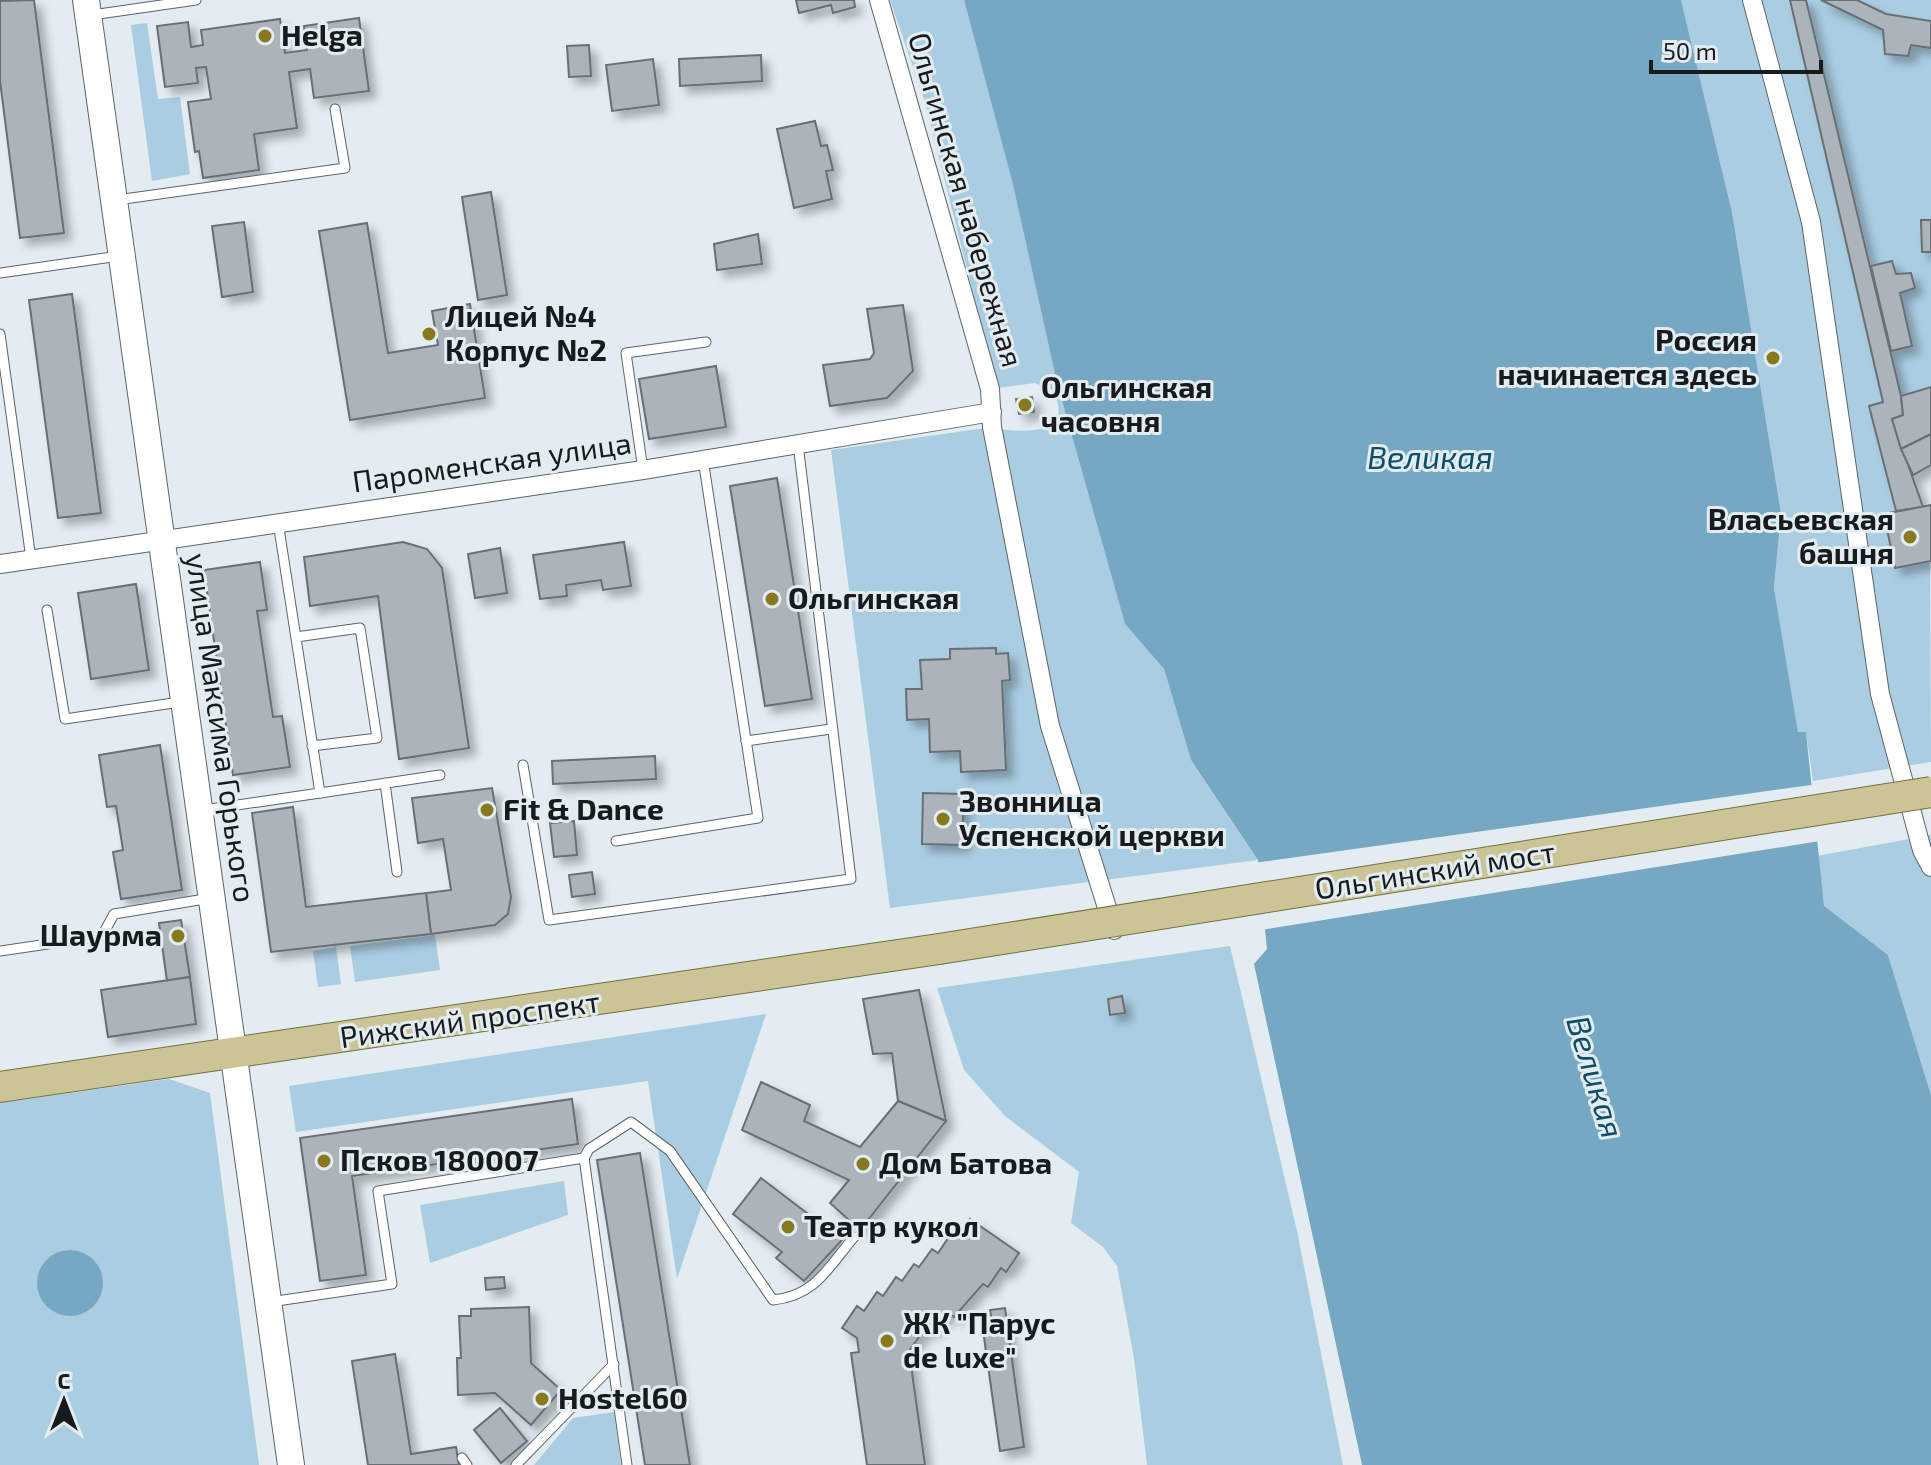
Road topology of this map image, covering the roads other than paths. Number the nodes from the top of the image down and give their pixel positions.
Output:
1 (196, 0) edge
2 (879, 0) edge
3 (1752, 0) edge
4 (87, 8) edge
5 (335, 109) dead end
6 (114, 200) junction
7 (122, 256) junction
8 (0, 273) edge
9 (0, 334) edge
10 (706, 342) dead end
11 (2, 356) edge
12 (992, 412) junction
13 (798, 444) junction
14 (703, 459) junction
15 (643, 470) junction
16 (278, 522) junction
17 (162, 539) junction
18 (31, 559) junction
19 (0, 564) edge
20 (47, 610) dead end
21 (296, 637) junction
22 (184, 702) junction
23 (831, 729) junction
24 (746, 741) junction
25 (312, 746) junction
26 (523, 765) dead end
27 (440, 775) dead end
28 (385, 783) junction
29 (1931, 792) edge
30 (320, 793) junction
31 (199, 811) junction
32 (616, 841) dead end
33 (1931, 867) edge
34 (397, 872) dead end
35 (211, 898) junction
36 (1114, 930) dead end
37 (939, 949) joint
38 (0, 951) edge
39 (232, 1054) junction
40 (0, 1087) edge
41 (584, 1158) junction
42 (854, 1237) dead end
43 (269, 1302) junction
44 (614, 1364) junction
45 (291, 1465) edge
46 (516, 1465) edge
47 (627, 1465) edge

1 - 4 lane
2 - 12 street, Ольгинская набережная
3 - 33 street
4 - 6 main road, улица Максима Горького
5 - 6 lane
6 - 7 main road, улица Максима Горького
7 - 8 lane
7 - 17 main road, улица Максима Горького
9 - 11 lane
10 - 15 lane
11 - 18 lane
12 - 13 street, Пароменская улица
12 - 36 street, Ольгинская набережная
13 - 14 street, Пароменская улица
13 - 23 lane
14 - 15 street, Пароменская улица
14 - 24 lane
15 - 16 street, Пароменская улица
16 - 17 street, Пароменская улица
16 - 21 lane
17 - 18 street, Пароменская улица
17 - 22 main road, улица Максима Горького
18 - 19 street, Пароменская улица
20 - 22 lane
21 - 25 lane
21 - 25 lane
22 - 31 main road, улица Максима Горького
23 - 24 lane
23 - 26 lane
24 - 32 lane
25 - 30 lane
27 - 28 lane
28 - 30 lane
28 - 34 lane
29 - 37 main road, Ольгинский мост, bridge
30 - 31 lane
31 - 35 main road, улица Максима Горького
35 - 38 lane
35 - 39 main road, улица Максима Горького
37 - 39 main road, Рижский проспект
39 - 40 main road, Рижский проспект
39 - 43 main road, улица Максима Горького
41 - 42 lane
41 - 43 lane
41 - 44 lane
43 - 45 main road, улица Максима Горького
44 - 46 lane
44 - 47 lane

